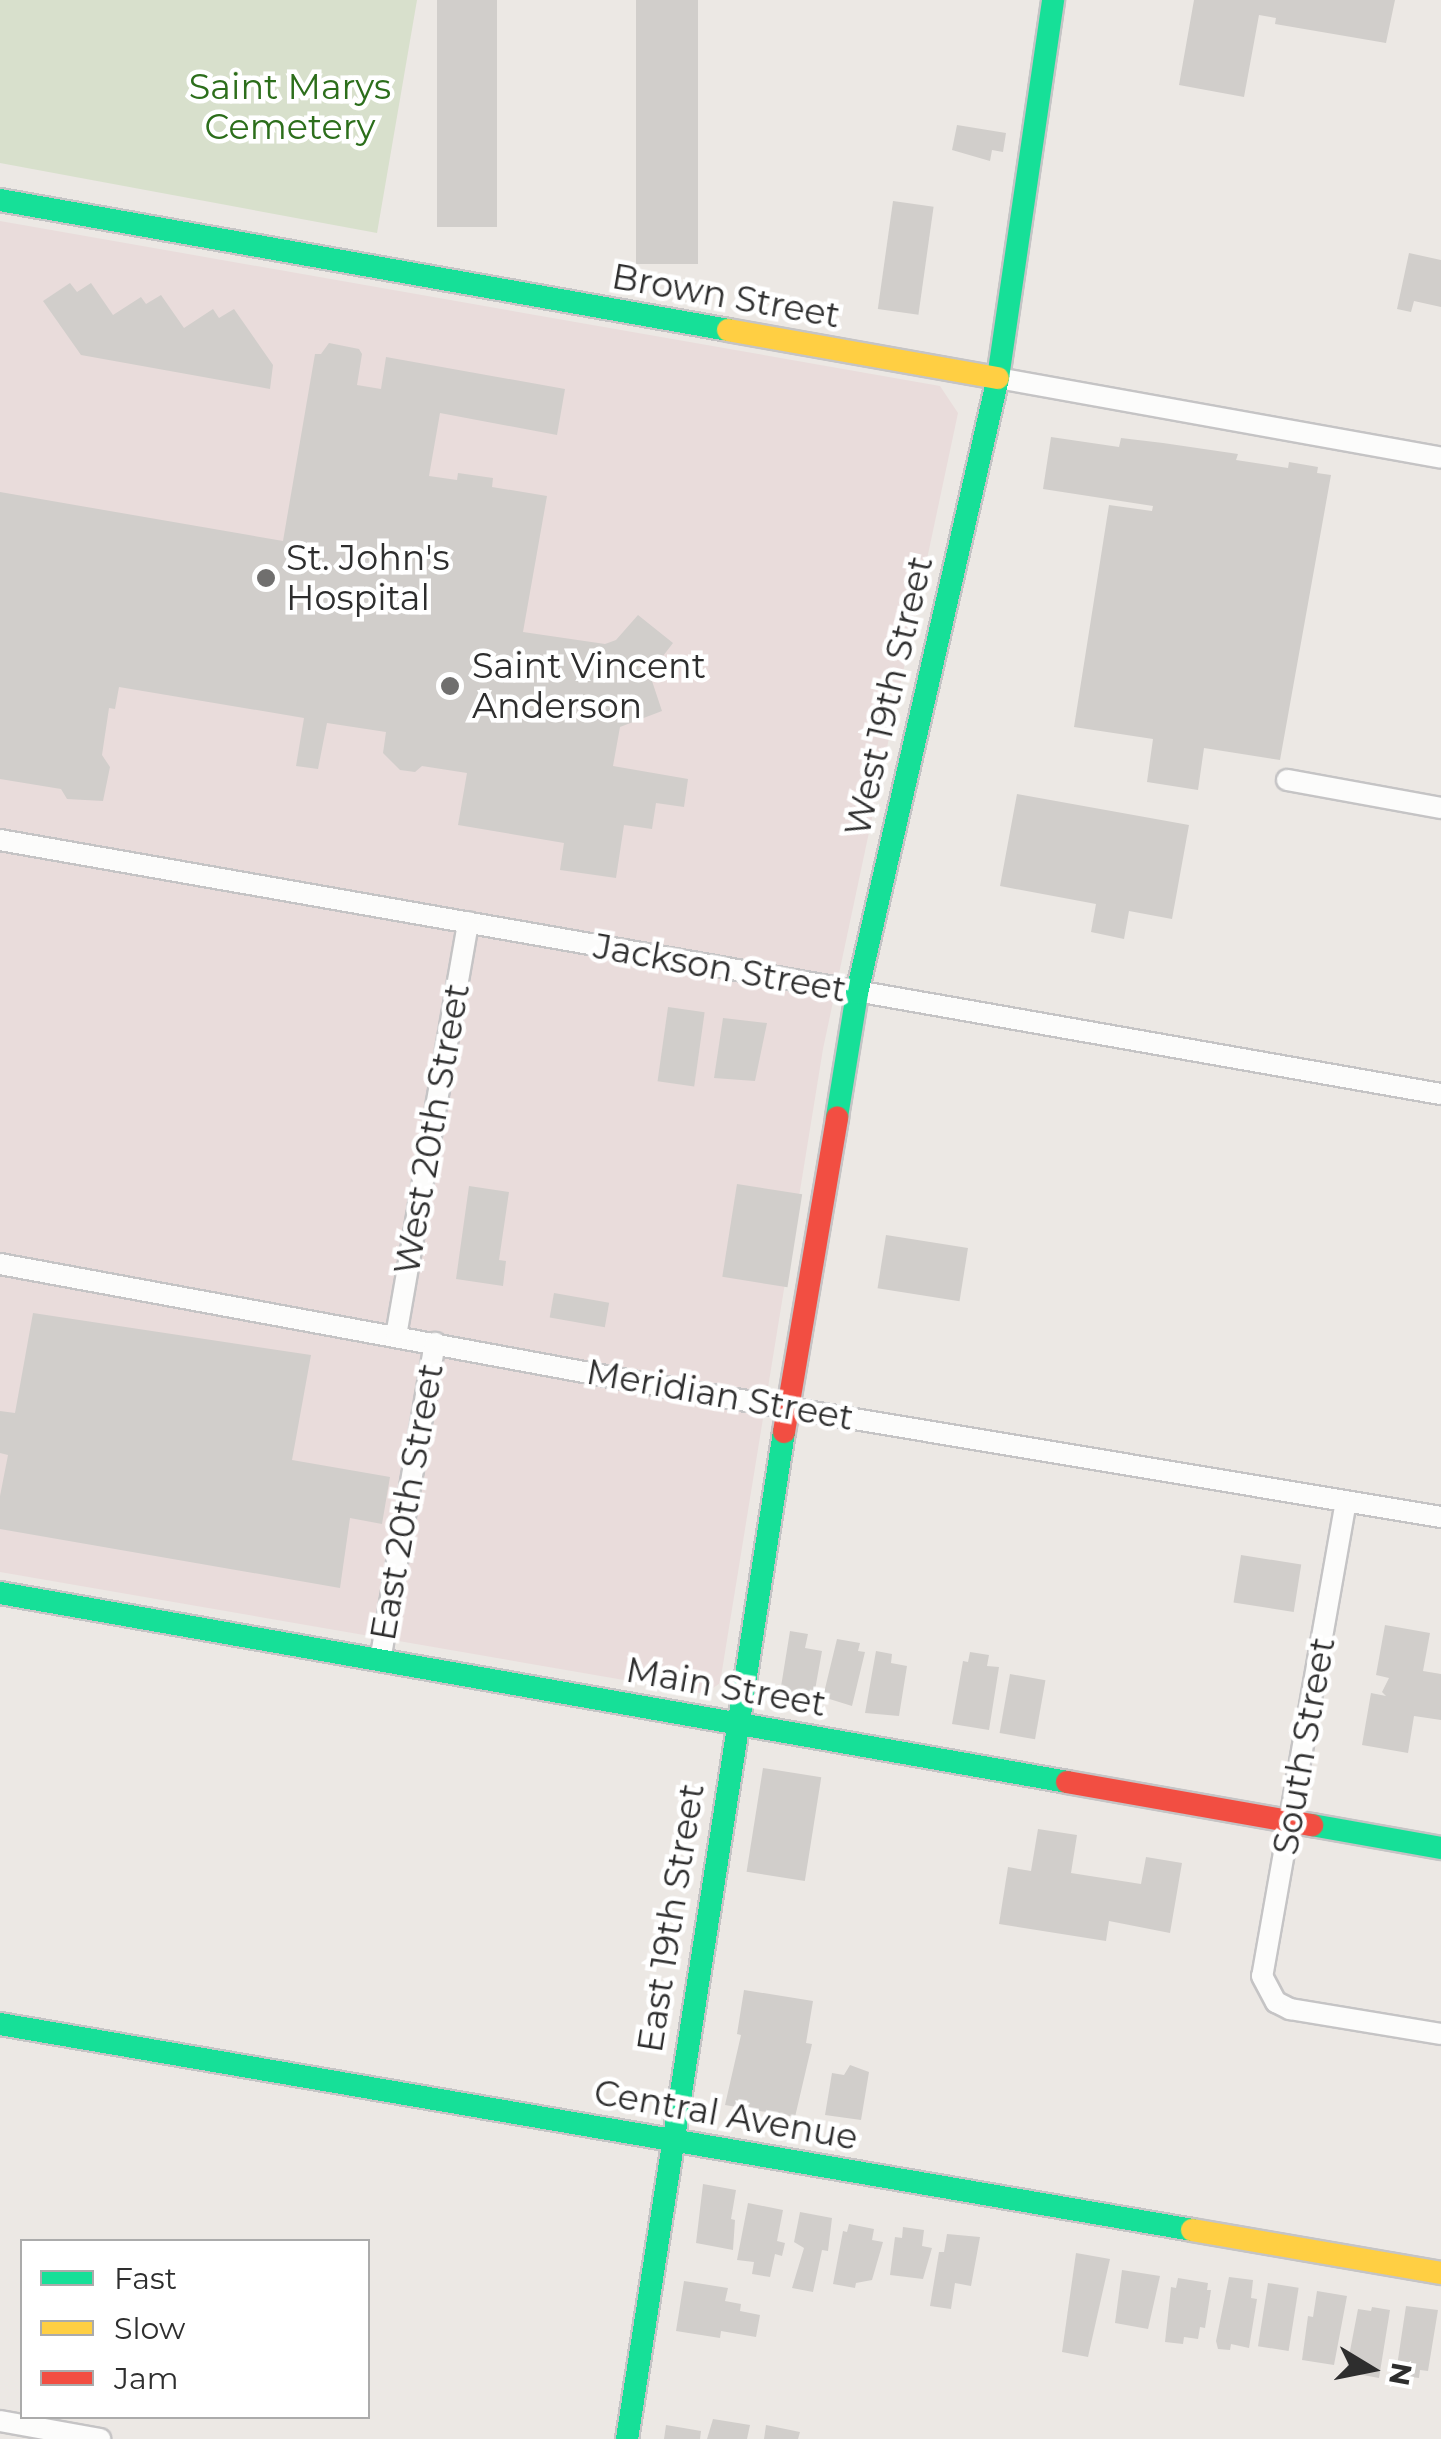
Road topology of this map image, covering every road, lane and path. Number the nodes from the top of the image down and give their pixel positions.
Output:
1 (1052, 0) edge
2 (0, 200) edge
3 (998, 378) junction
4 (1441, 458) edge
5 (1287, 780) dead end
6 (1441, 808) edge
7 (0, 840) edge
8 (468, 922) junction
9 (857, 993) junction
10 (1441, 1094) edge
11 (0, 1264) edge
12 (396, 1336) junction
13 (435, 1343) junction
14 (787, 1407) junction
15 (1346, 1500) junction
16 (1441, 1517) edge
17 (0, 1593) edge
18 (380, 1660) junction
19 (736, 1725) junction
20 (1291, 1822) junction
21 (1441, 1848) edge
22 (0, 2024) edge
23 (1441, 2034) edge
24 (673, 2142) junction
25 (1441, 2273) edge
26 (0, 2421) edge
27 (100, 2439) edge
28 (628, 2439) edge

1 - 3 street, West 19th Street
2 - 3 street, Brown Street
3 - 4 street, Brown Street
3 - 9 street, West 19th Street
5 - 6 street
7 - 8 street, Jackson Street
8 - 9 street, Jackson Street
8 - 12 street, West 20th Street
9 - 10 street, Jackson Street
9 - 14 street, West 19th Street
11 - 12 street, Meridian Street
12 - 13 street, Meridian Street
13 - 14 street, Meridian Street
13 - 18 street, East 20th Street
14 - 15 street, Meridian Street
14 - 19 street, East 19th Street
15 - 16 street, Meridian Street
15 - 20 street, South Street
17 - 18 street, Main Street
18 - 19 street, Main Street
19 - 20 street, Main Street
19 - 24 street, East 19th Street
20 - 21 street, Main Street
20 - 23 street, South Street
22 - 24 street, Central Avenue
24 - 25 street, Central Avenue
24 - 28 street, East 19th Street
26 - 27 street

